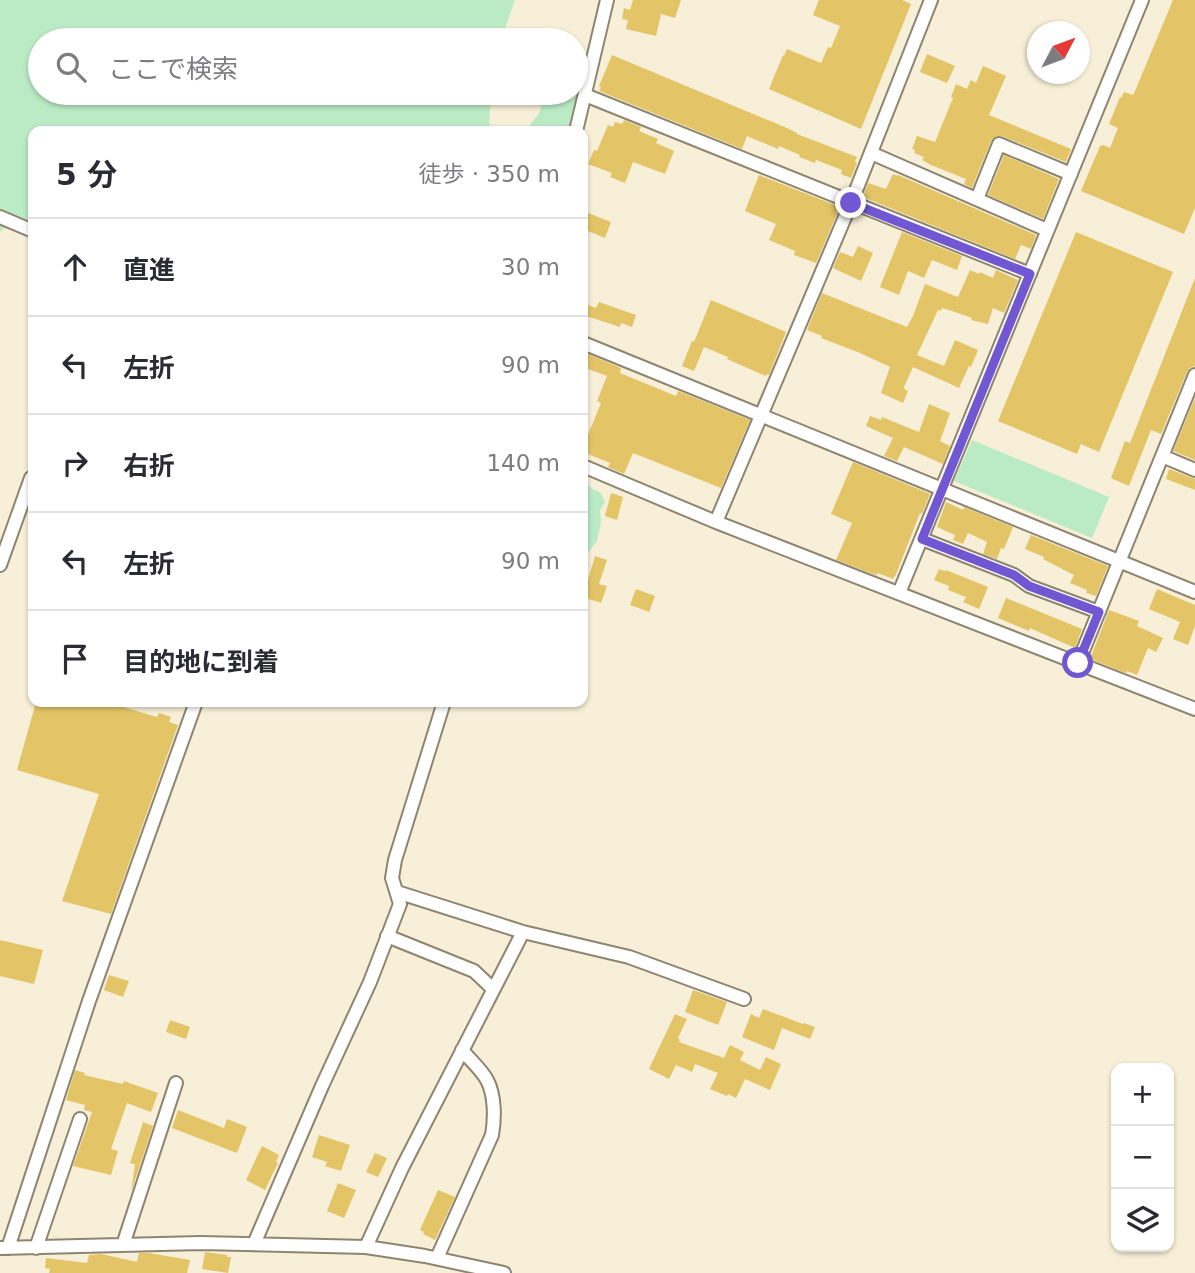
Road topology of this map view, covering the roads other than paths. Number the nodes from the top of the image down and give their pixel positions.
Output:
1 (607, 0) edge
2 (931, 0) edge
3 (1142, 0) edge
4 (588, 82) edge
5 (588, 96) edge
6 (582, 105) edge
7 (577, 126) edge
8 (871, 153) junction
9 (1071, 174) junction
10 (976, 199) junction
11 (851, 203) junction
12 (0, 217) edge
13 (28, 230) edge
14 (1047, 230) junction
15 (1030, 274) junction
16 (588, 344) edge
17 (1195, 376) edge
18 (1190, 403) edge
19 (761, 415) junction
20 (1162, 456) junction
21 (588, 468) edge
22 (1195, 470) edge
23 (28, 486) edge
24 (942, 488) junction
25 (716, 522) junction
26 (922, 539) junction
27 (1, 560) edge
28 (1119, 561) junction
29 (1195, 592) edge
30 (899, 593) junction
31 (1099, 612) junction
32 (1078, 663) junction
33 (194, 707) edge
34 (442, 707) edge
35 (1195, 709) edge
36 (397, 892) junction
37 (523, 932) junction
38 (387, 936) junction
39 (494, 989) junction
40 (744, 999) dead end
41 (462, 1050) junction
42 (176, 1083) dead end
43 (80, 1119) dead end
44 (254, 1244) junction
45 (123, 1245) junction
46 (366, 1247) junction
47 (4, 1248) edge
48 (36, 1248) junction
49 (437, 1258) junction
50 (504, 1273) edge

1 - 4 street
2 - 8 street
3 - 9 street
5 - 11 street
6 - 7 street
8 - 10 street
8 - 11 street
9 - 10 street
9 - 14 street
10 - 14 street
11 - 15 street
11 - 19 street
12 - 13 street
14 - 15 street
15 - 24 street
16 - 19 street
17 - 18 street
18 - 20 street
19 - 24 street
19 - 25 street
20 - 22 street
20 - 28 street
21 - 25 street
23 - 27 street
24 - 26 street
24 - 28 street
25 - 30 street
26 - 30 street
26 - 31 street
28 - 29 street
28 - 31 street
30 - 32 street
31 - 32 street
32 - 35 street
33 - 47 street
34 - 36 street
36 - 37 street
36 - 38 street
37 - 39 street
37 - 40 street
38 - 39 street
38 - 44 street
39 - 41 street
41 - 46 street
41 - 49 street
42 - 45 street
43 - 48 street
44 - 45 street
44 - 46 street
45 - 48 street
46 - 49 street
47 - 48 street
49 - 50 street

